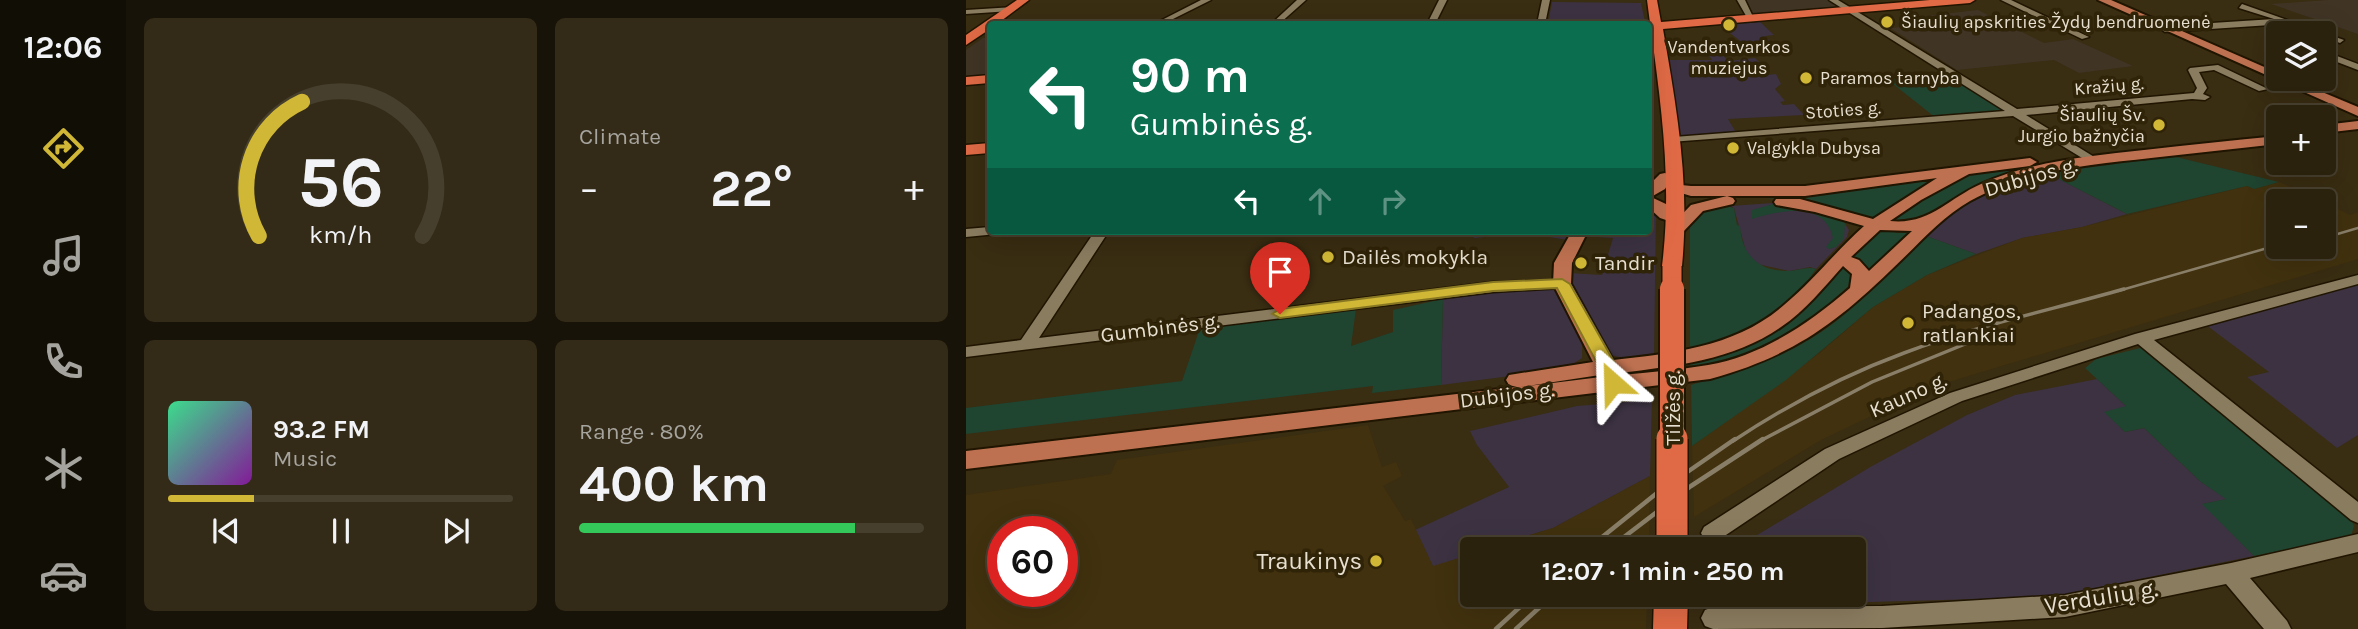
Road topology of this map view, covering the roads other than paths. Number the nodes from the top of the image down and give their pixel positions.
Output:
1 (1024, 0) edge
2 (1206, 0) edge
3 (1302, 0) edge
4 (1443, 0) edge
5 (1546, 0) edge
6 (1741, 0) edge
7 (1833, 0) edge
8 (1970, 0) edge
9 (2005, 0) edge
10 (2104, 0) edge
11 (2111, 0) edge
12 (2242, 6) dead end
13 (1011, 9) junction
14 (1848, 10) junction
15 (966, 12) edge
16 (1752, 19) junction
17 (994, 21) edge
18 (1164, 21) edge
19 (1278, 21) edge
20 (1432, 21) edge
21 (1542, 21) edge
22 (2287, 21) edge
23 (2266, 22) edge
24 (987, 26) edge
25 (1652, 27) edge
26 (2168, 29) junction
27 (2085, 37) dead end
28 (1652, 39) edge
29 (2336, 39) edge
30 (2340, 40) dead end
31 (966, 41) edge
32 (2336, 58) edge
33 (1652, 64) edge
34 (2358, 66) edge
35 (2266, 71) edge
36 (987, 79) edge
37 (966, 81) edge
38 (1656, 87) edge
39 (2263, 89) dead end
40 (2314, 91) edge
41 (2317, 91) edge
42 (2358, 109) edge
43 (2015, 113) junction
44 (2358, 125) edge
45 (2336, 128) edge
46 (2358, 133) edge
47 (2336, 135) edge
48 (2266, 139) edge
49 (1674, 140) junction
50 (987, 148) edge
51 (966, 150) edge
52 (2088, 158) junction
53 (1963, 172) junction
54 (1671, 182) junction
55 (1652, 192) edge
56 (1742, 197) junction
57 (1652, 203) edge
58 (1836, 211) junction
59 (1935, 219) junction
60 (1671, 222) junction
61 (1876, 223) junction
62 (987, 231) edge
63 (966, 233) edge
64 (1099, 235) edge
65 (1578, 235) edge
66 (1844, 254) junction
67 (2358, 279) edge
68 (1562, 284) junction
69 (1859, 290) junction
70 (1589, 335) junction
71 (2141, 338) junction
72 (1026, 345) junction
73 (966, 352) edge
74 (1564, 374) junction
75 (1610, 375) junction
76 (966, 450) edge
77 (966, 460) edge
78 (2358, 514) edge
79 (1712, 533) dead end
80 (1672, 537) edge
81 (2358, 544) edge
82 (2231, 573) junction
83 (1671, 607) edge
84 (1713, 618) dead end
85 (1670, 629) edge
86 (2279, 629) edge

1 - 13 highway
2 - 18 street
3 - 19 street
4 - 20 street
5 - 21 street
6 - 16 street
7 - 14 street
8 - 14 highway
9 - 27 street
10 - 26 main road
11 - 26 main road
12 - 22 street
13 - 15 street
13 - 17 highway
14 - 16 highway
14 - 43 street
16 - 25 highway
23 - 26 street
24 - 31 highway
26 - 35 main road
28 - 38 highway, Tilžės g.
29 - 30 street
32 - 34 street
33 - 38 highway, Tilžės g.
36 - 37 highway
38 - 49 highway, Tilžės g.
38 - 54 highway, Tilžės g.
39 - 43 street, Kražių g.
40 - 42 main road
41 - 42 main road
43 - 49 street, Stoties g.
43 - 52 street
44 - 45 main road
46 - 47 main road
48 - 52 main road, Dubijos g.
49 - 54 highway, Tilžės g.
50 - 51 highway
52 - 53 main road, Dubijos g.
52 - 59 main road, Dubijos g.
53 - 56 main road, Dubijos g.
53 - 61 main road, Dubijos g.
54 - 55 main road
54 - 56 main road, Dubijos g.
54 - 60 highway, Tilžės g.
56 - 58 main road, Dubijos g.
56 - 60 main road, Dubijos g.
57 - 60 main road
58 - 61 main road, Dubijos g.
58 - 66 main road
59 - 61 main road
59 - 69 main road, Dubijos g.
60 - 80 highway, Tilžės g., bridge
61 - 66 main road, Dubijos g.
62 - 63 street
64 - 72 street
65 - 68 main road
66 - 69 main road
66 - 75 main road, Dubijos g.
67 - 71 street, Kauno g.
68 - 70 main road
68 - 72 street, Gumbinės g.
69 - 75 main road, Dubijos g.
70 - 74 main road
70 - 75 main road
71 - 78 street
71 - 79 street, Kauno g.
72 - 73 street, Gumbinės g.
74 - 75 main road, Dubijos g.
74 - 76 main road, Dubijos g.
75 - 77 main road, Dubijos g.
81 - 82 street, Verdulių g.
82 - 84 street, Verdulių g.
82 - 86 street
83 - 85 highway

